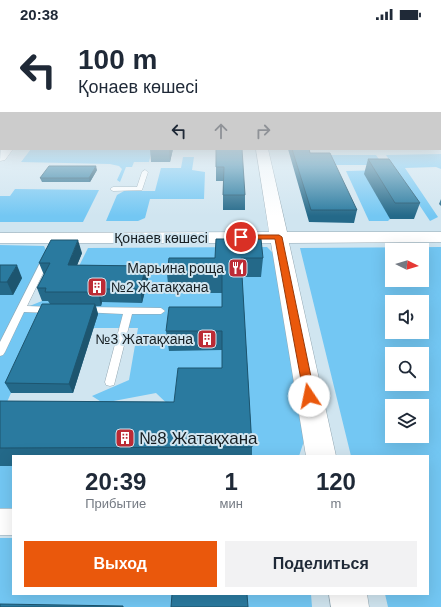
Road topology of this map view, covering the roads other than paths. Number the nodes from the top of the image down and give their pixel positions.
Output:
1 (265, 162) edge
2 (145, 172) dead end
3 (113, 189) dead end
4 (279, 237) junction
5 (441, 237) edge
6 (0, 238) edge
7 (52, 246) junction
8 (21, 309) junction
9 (59, 310) edge
10 (75, 310) edge
11 (128, 310) junction
12 (161, 311) dead end
13 (0, 352) edge
14 (110, 382) dead end
15 (321, 455) edge
16 (0, 522) edge
17 (12, 522) edge
18 (348, 595) edge
19 (350, 607) edge

1 - 4 street
2 - 3 lane
4 - 5 street, Қонаев көшесі
4 - 7 street, Қонаев көшесі
4 - 15 street
6 - 7 street, Қонаев көшесі
7 - 8 lane
8 - 9 lane
8 - 13 lane
10 - 11 lane
11 - 12 lane
11 - 14 lane
16 - 17 street
18 - 19 street

